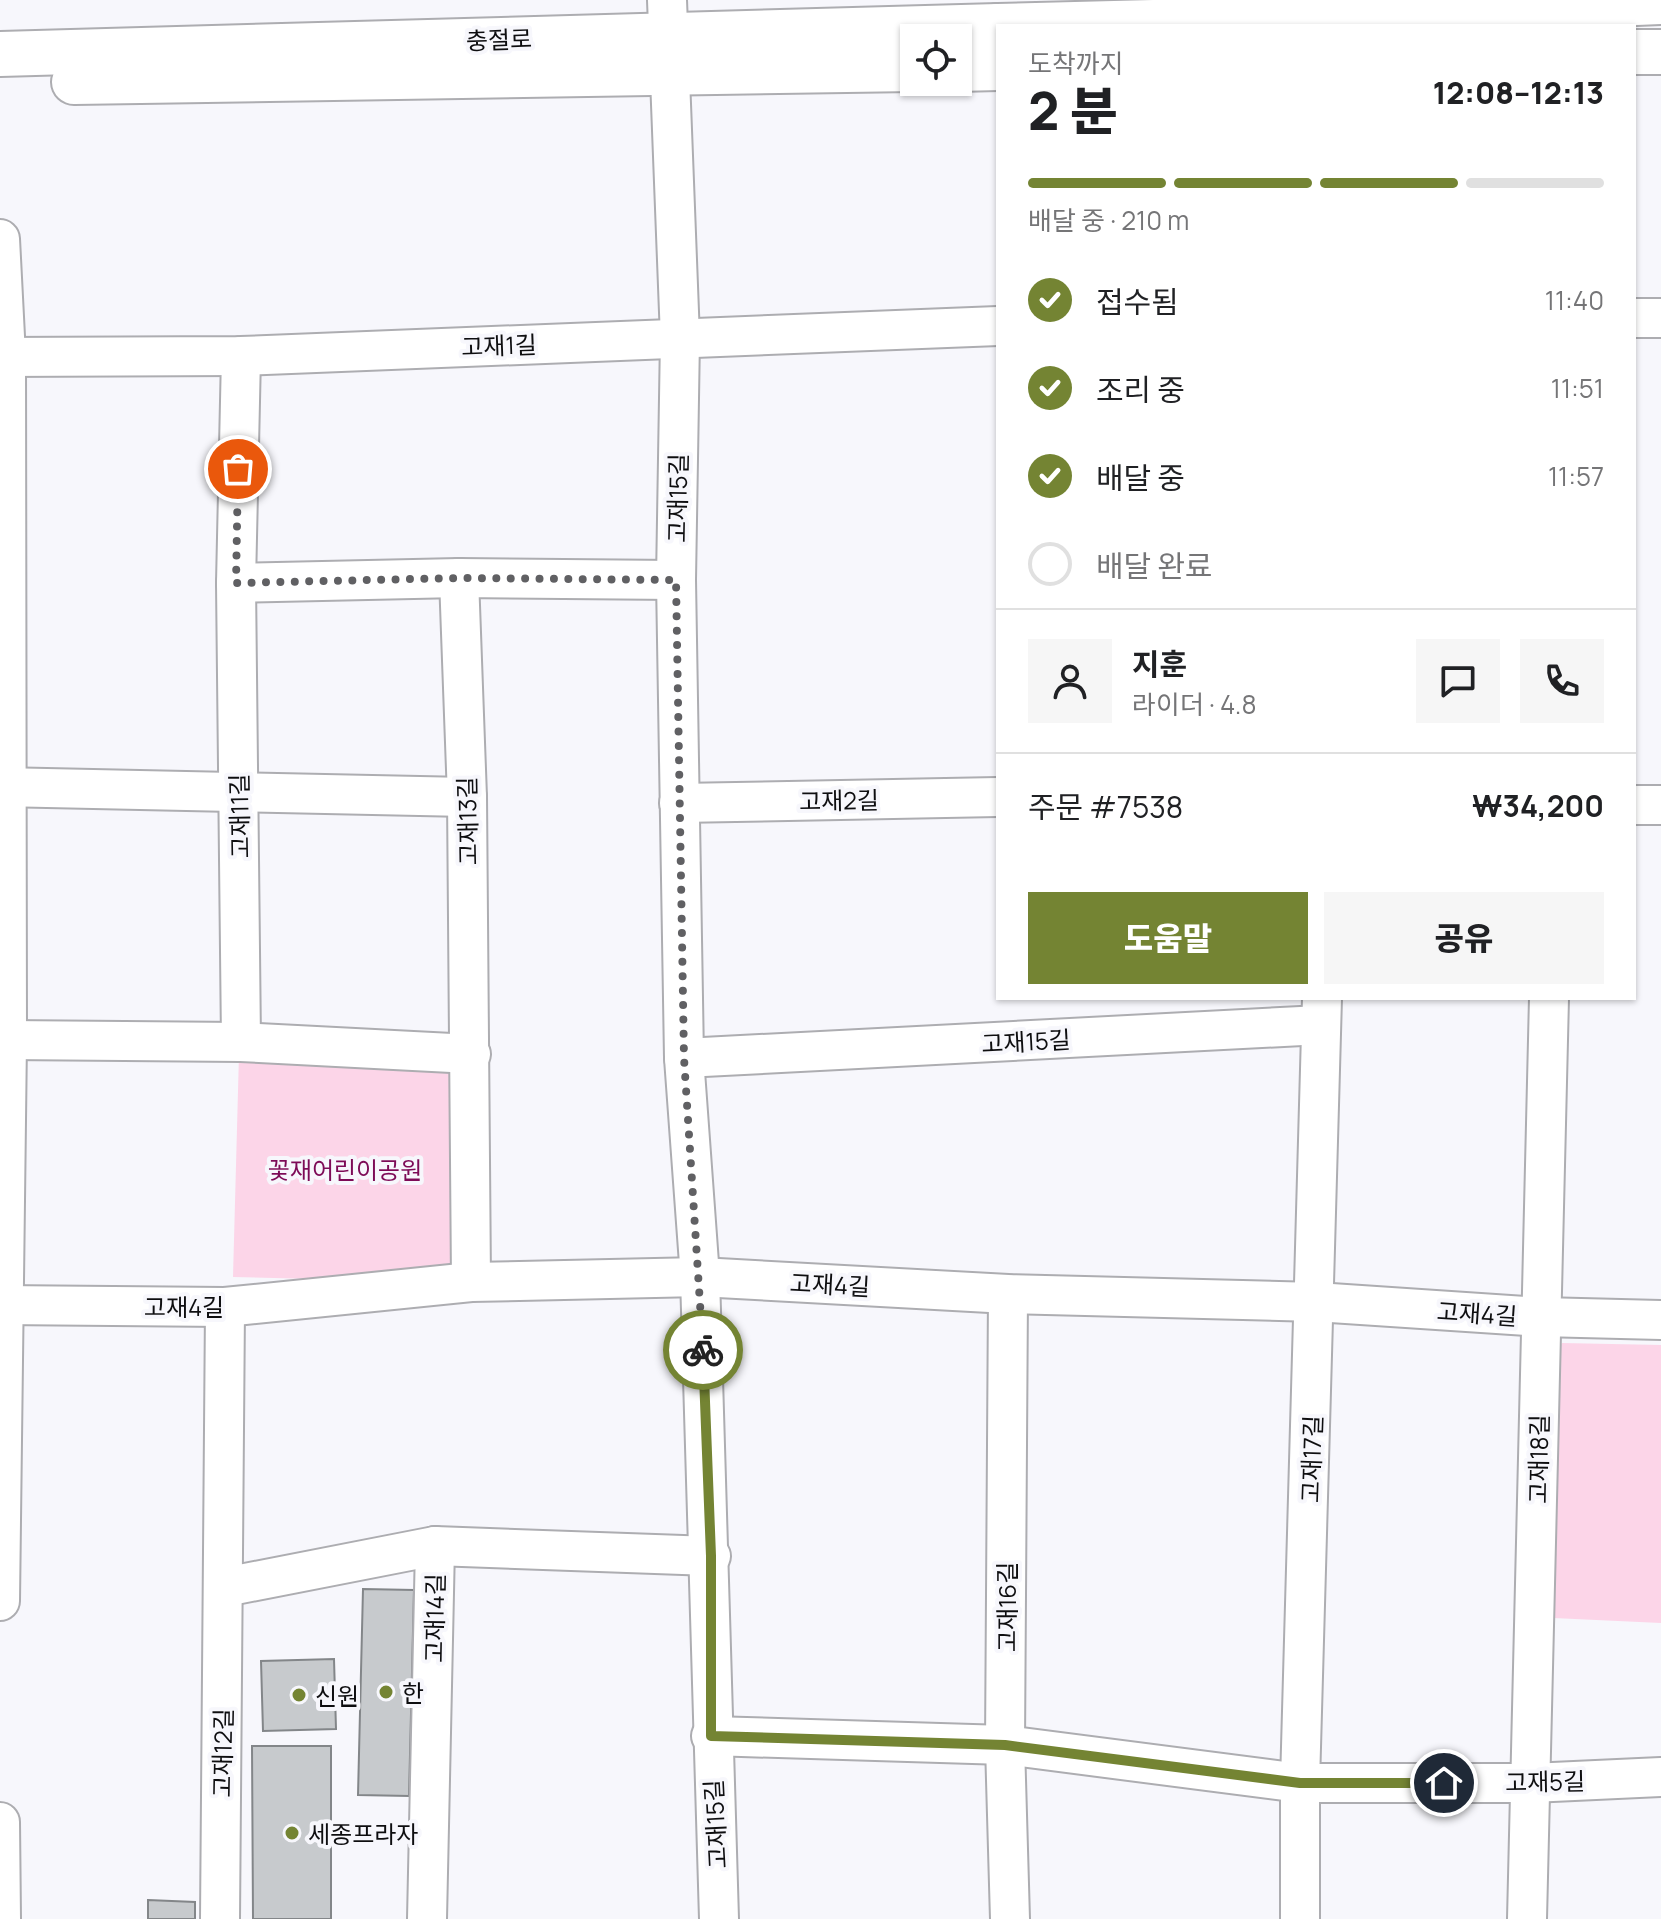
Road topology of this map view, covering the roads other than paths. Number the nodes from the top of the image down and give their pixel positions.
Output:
1 (1661, 2) edge
2 (1076, 24) edge
3 (996, 26) edge
4 (668, 35) edge
5 (1636, 52) edge
6 (1661, 52) edge
7 (0, 54) edge
8 (900, 67) edge
9 (996, 68) edge
10 (972, 69) edge
11 (0, 83) edge
12 (0, 239) edge
13 (1636, 318) edge
14 (1661, 318) edge
15 (996, 326) edge
16 (680, 338) junction
17 (3, 356) edge
18 (241, 356) junction
19 (459, 578) junction
20 (676, 580) junction
21 (236, 583) junction
22 (3, 787) edge
23 (238, 792) junction
24 (467, 797) junction
25 (996, 797) edge
26 (679, 803) junction
27 (1636, 805) edge
28 (1661, 805) edge
29 (1549, 1000) edge
30 (1322, 1012) edge
31 (7, 1040) junction
32 (241, 1042) junction
33 (471, 1054) junction
34 (684, 1058) junction
35 (700, 1277) junction
36 (471, 1282) junction
37 (1008, 1294) junction
38 (1316, 1302) junction
39 (1, 1305) edge
40 (225, 1307) junction
41 (1541, 1317) junction
42 (1661, 1320) edge
43 (435, 1546) junction
44 (711, 1556) junction
45 (225, 1587) junction
46 (0, 1601) edge
47 (711, 1736) junction
48 (1005, 1745) junction
49 (1661, 1777) edge
50 (1300, 1783) junction
51 (1531, 1783) junction
52 (0, 1822) edge
53 (1, 1919) edge
54 (220, 1919) edge
55 (427, 1919) edge
56 (719, 1919) edge
57 (1010, 1919) edge
58 (1300, 1919) edge
59 (1527, 1919) edge

1 - 2 street, 충절로
3 - 4 street, 충절로
4 - 7 street, 충절로
4 - 8 street, 충절로
4 - 11 street, 충절로
4 - 16 street, 고재15길
5 - 6 street
9 - 10 street
12 - 17 street
13 - 14 street
15 - 16 street, 고재1길
16 - 18 street, 고재1길
16 - 20 street, 고재15길
17 - 18 street, 고재1길
17 - 22 street
18 - 21 street, 고재11길
19 - 20 street
19 - 21 street
19 - 24 street, 고재13길
20 - 26 street, 고재15길
21 - 23 street, 고재11길
22 - 23 street
22 - 31 street
23 - 24 street
23 - 32 street, 고재11길
24 - 33 street, 고재13길
25 - 26 street, 고재2길
26 - 34 street, 고재15길
27 - 28 street
29 - 41 street, 고재18길
30 - 34 street, 고재15길
30 - 38 street, 고재17길
31 - 32 street
31 - 39 street
32 - 33 street
33 - 36 street, 고재13길
34 - 35 street, 고재15길
35 - 36 street, 고재4길
35 - 37 street, 고재4길
35 - 44 street, 고재15길
36 - 40 street, 고재4길
37 - 38 street, 고재4길
37 - 48 street, 고재16길
38 - 41 street, 고재4길
38 - 50 street, 고재17길
39 - 40 street, 고재4길
39 - 46 street
40 - 45 street, 고재12길
41 - 42 street, 고재4길
41 - 51 street, 고재18길
43 - 44 street, 고재14길
43 - 45 street
43 - 55 street, 고재14길
44 - 47 street, 고재15길
45 - 54 street, 고재12길
47 - 48 street, 고재5길
47 - 56 street, 고재15길
48 - 50 street, 고재5길
48 - 57 street, 고재16길
49 - 51 street, 고재5길
50 - 51 street, 고재5길
50 - 58 street, 고재17길
51 - 59 street, 고재18길
52 - 53 street

